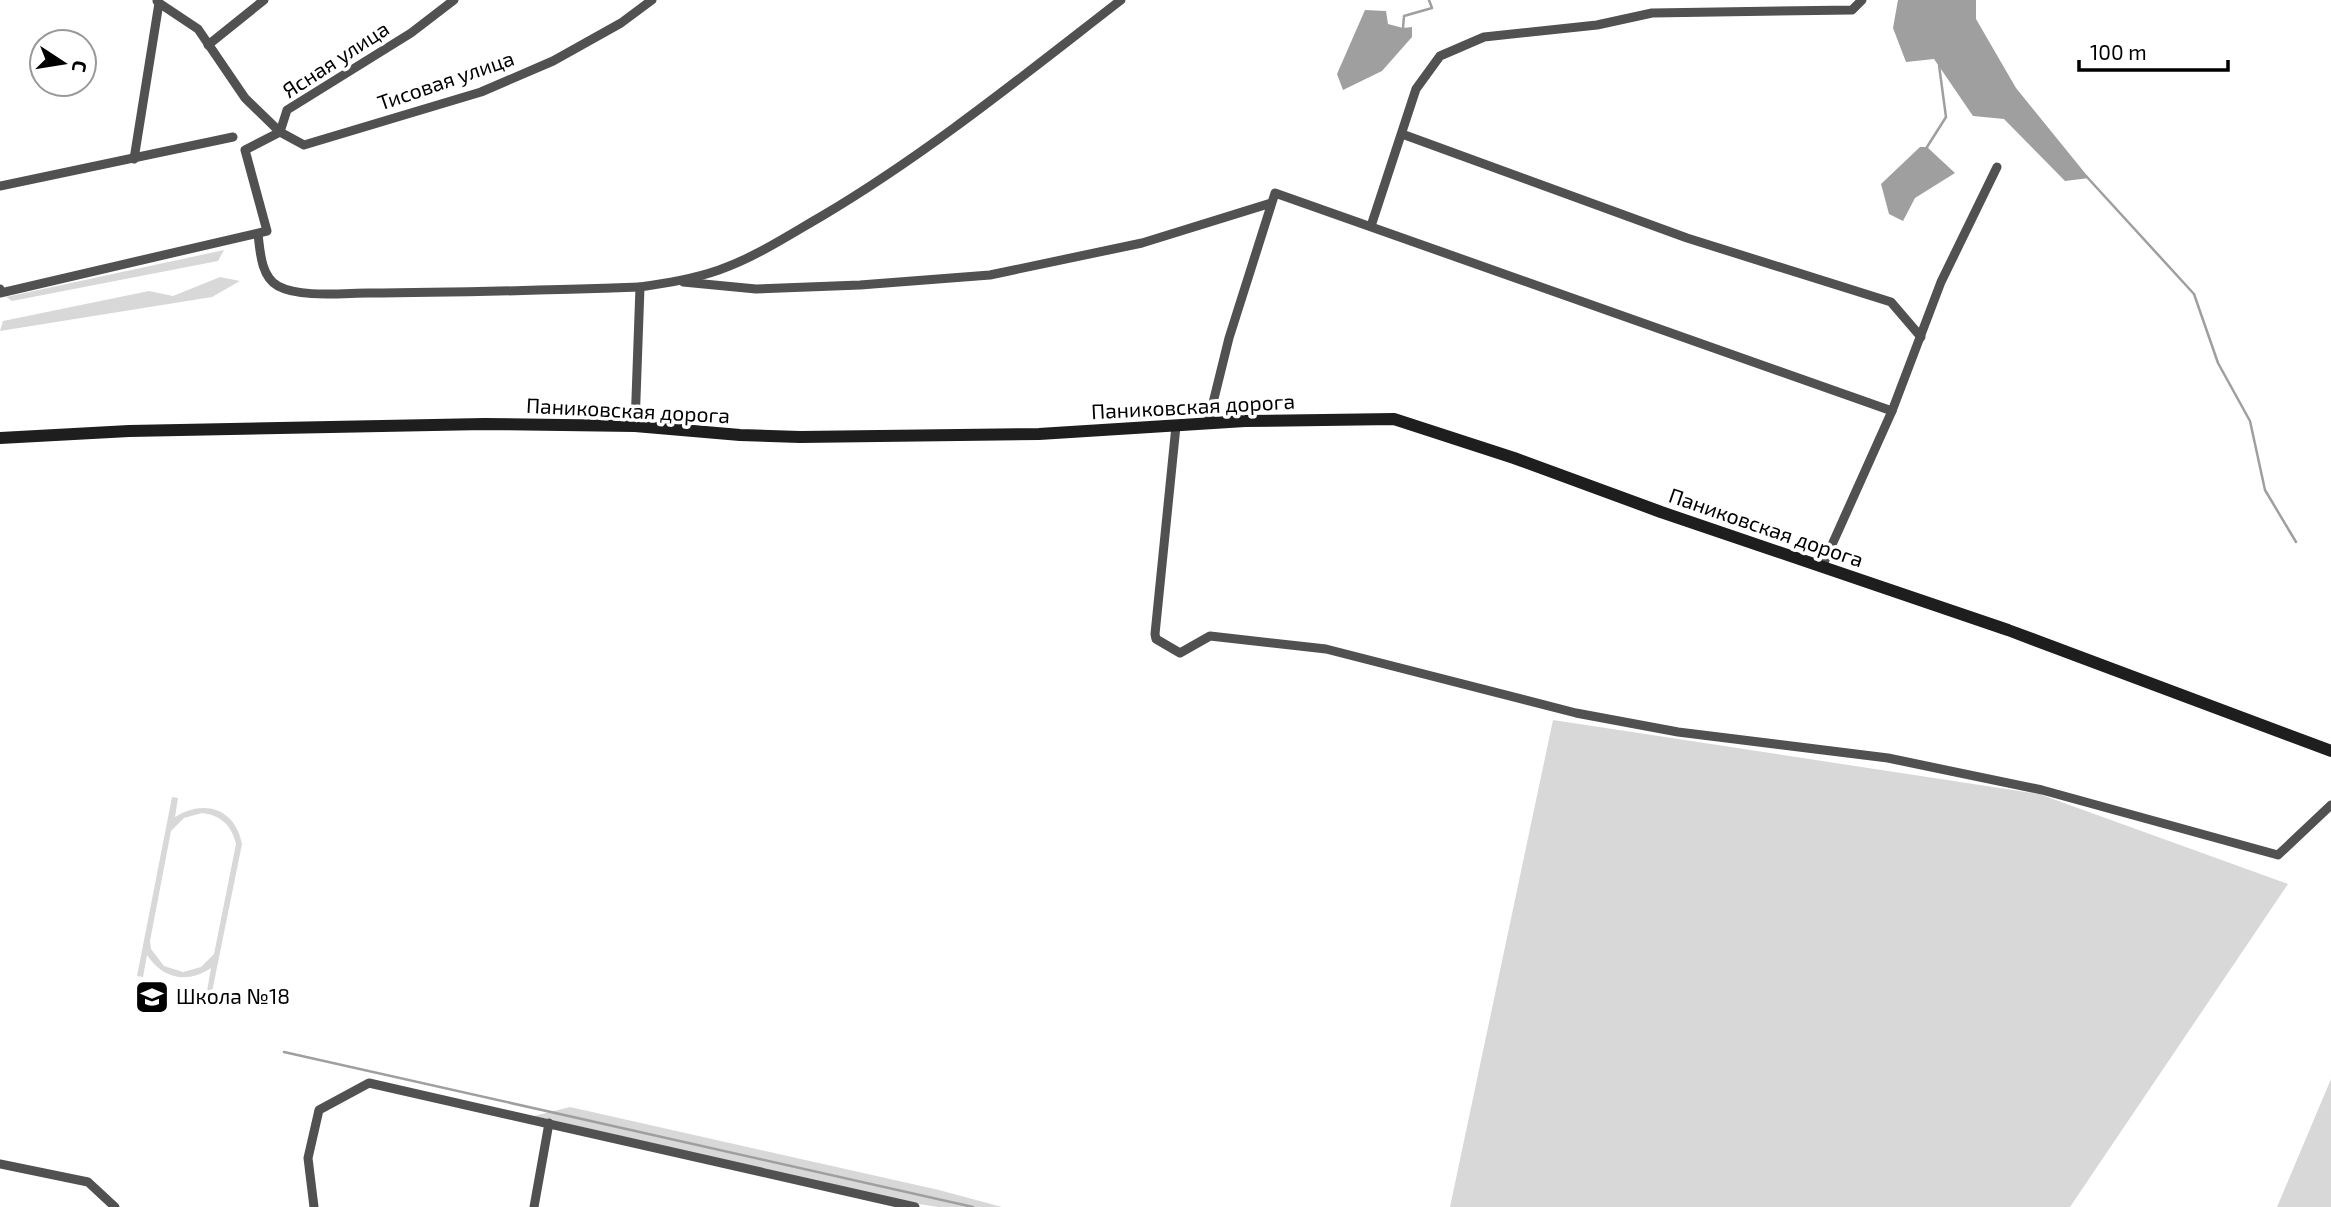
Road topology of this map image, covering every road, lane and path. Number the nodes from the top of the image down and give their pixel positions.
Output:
1 (264, 0) edge
2 (454, 0) edge
3 (652, 0) edge
4 (1121, 0) edge
5 (1862, 0) edge
6 (157, 1) edge
7 (208, 45) junction
8 (280, 132) junction
9 (1402, 134) junction
10 (233, 137) dead end
11 (134, 159) junction
12 (1997, 167) dead end
13 (0, 186) edge
14 (1271, 203) junction
15 (1371, 226) junction
16 (258, 234) junction
17 (678, 282) junction
18 (640, 287) junction
19 (0, 289) edge
20 (1921, 337) junction
21 (1892, 411) junction
22 (1209, 423) junction
23 (635, 426) junction
24 (1176, 426) junction
25 (0, 438) edge
26 (1822, 567) junction
27 (2331, 751) edge
28 (2331, 805) edge
29 (549, 1124) junction
30 (0, 1164) edge
31 (115, 1207) edge
32 (314, 1207) edge
33 (534, 1207) edge
34 (915, 1207) edge

1 - 7 street
2 - 8 street, Ясная улица
3 - 8 street, Тисовая улица
4 - 17 street
5 - 9 street
6 - 7 street
6 - 11 street
7 - 8 street
8 - 16 street
9 - 15 street
9 - 20 street
10 - 11 street
11 - 13 street
12 - 20 street
14 - 15 street
14 - 17 street
14 - 22 street
15 - 21 street
16 - 18 street
16 - 19 street
17 - 18 street
18 - 23 street
20 - 21 street
21 - 26 street
22 - 24 street, Паниковская дорога
22 - 26 street, Паниковская дорога
23 - 24 street, Паниковская дорога
23 - 25 street, Паниковская дорога
24 - 28 street
26 - 27 street, Паниковская дорога
29 - 32 street
29 - 33 street
29 - 34 street
30 - 31 street

